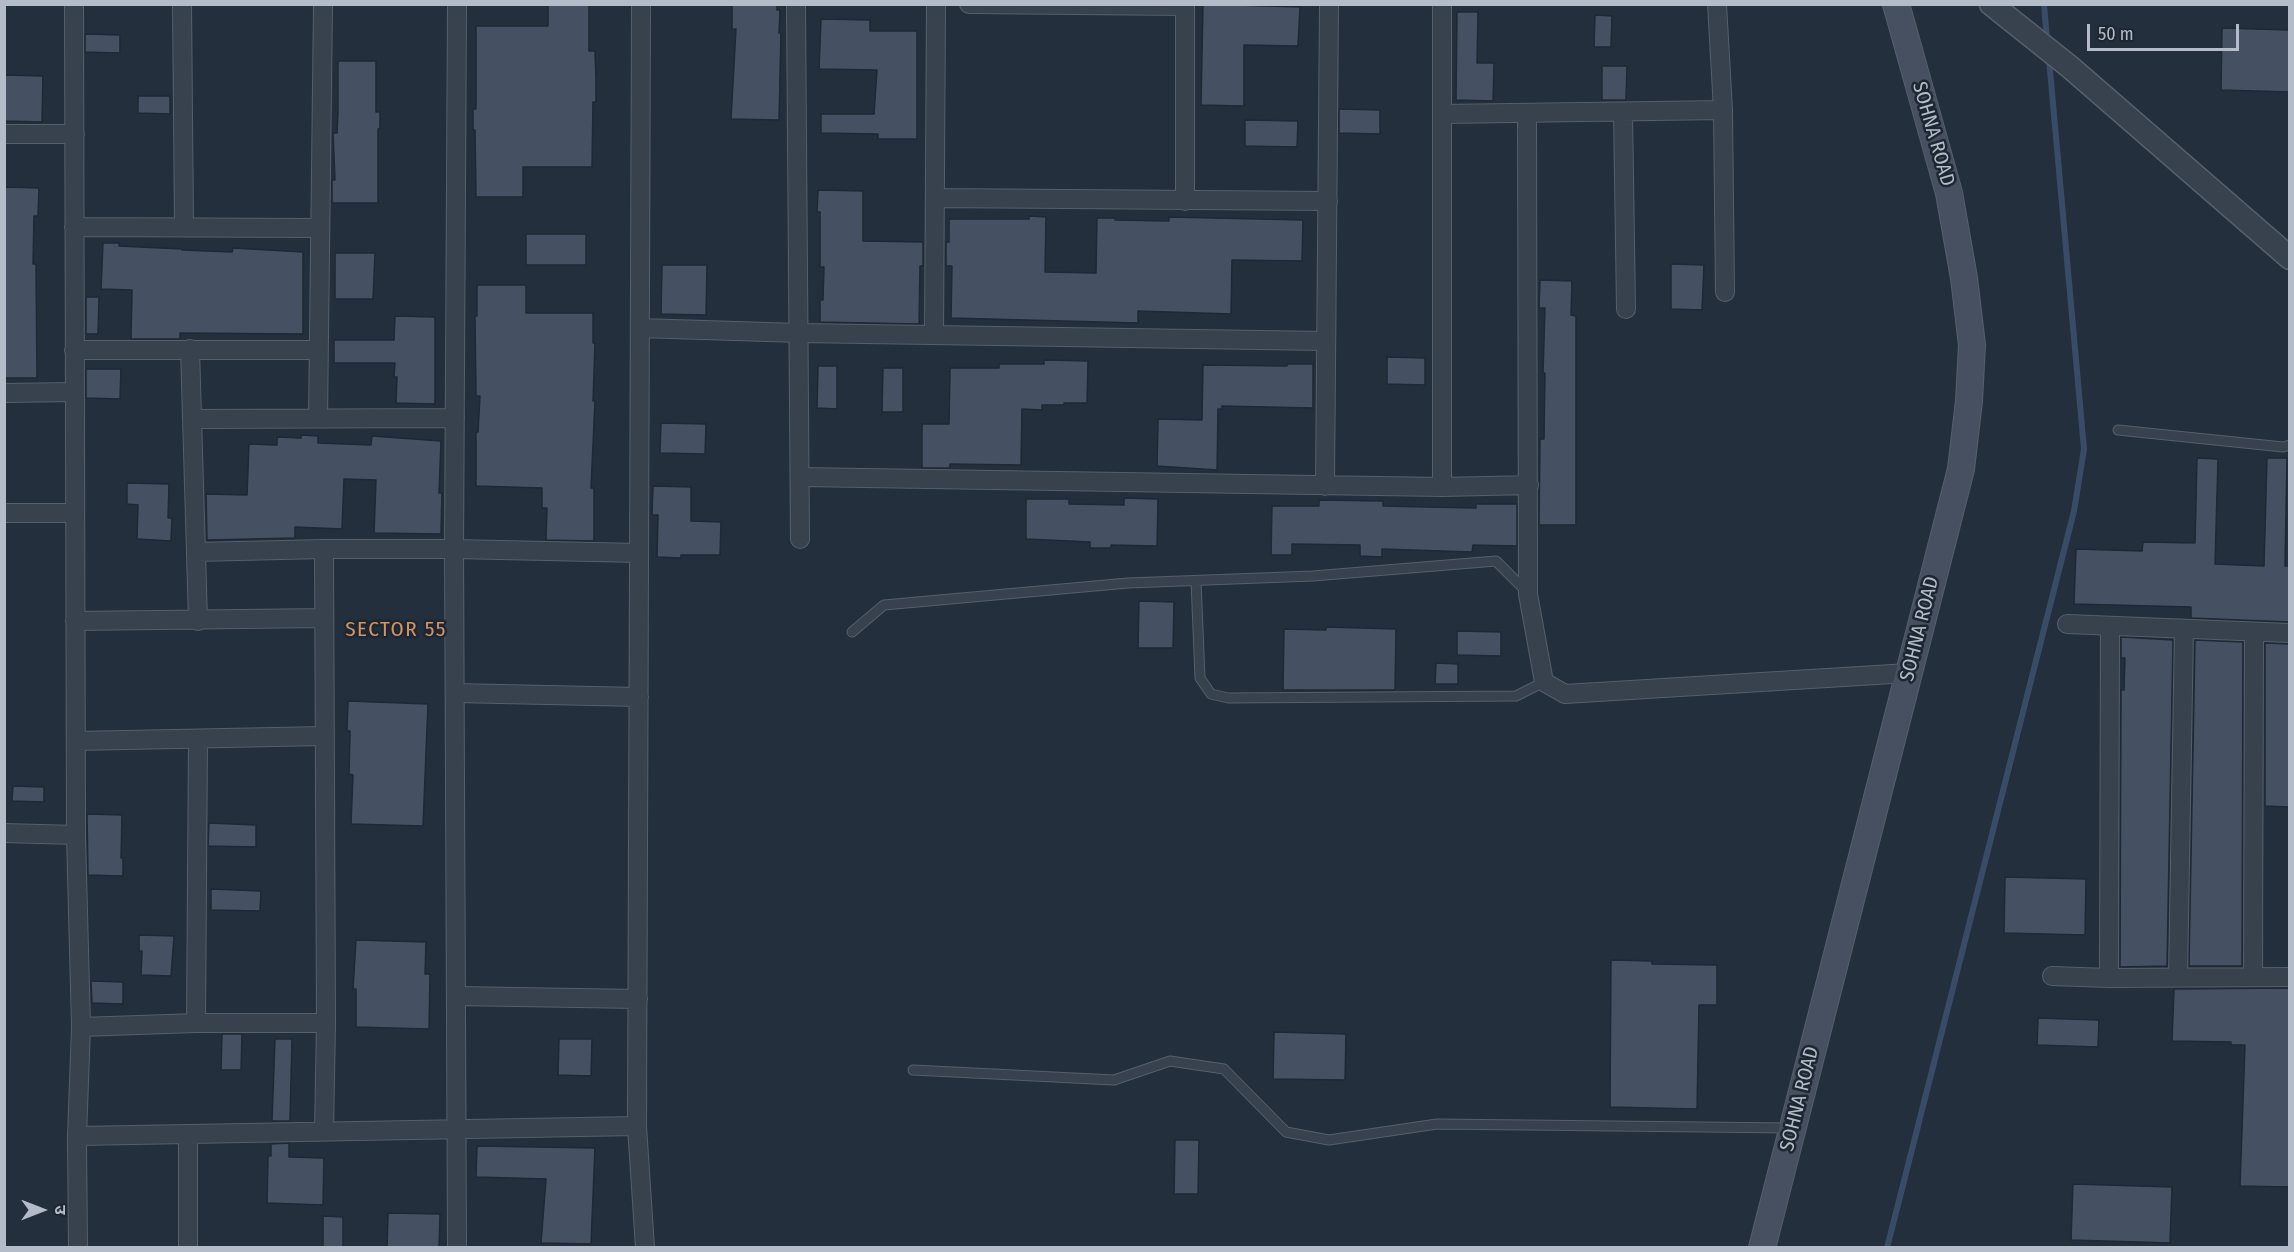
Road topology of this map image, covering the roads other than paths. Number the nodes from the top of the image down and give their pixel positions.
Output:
1 (74, 4) edge
2 (182, 4) edge
3 (323, 4) edge
4 (457, 4) edge
5 (641, 4) edge
6 (796, 4) edge
7 (936, 4) edge
8 (969, 4) edge
9 (1329, 4) edge
10 (1442, 4) edge
11 (1717, 4) edge
12 (1896, 4) edge
13 (1991, 4) edge
14 (1185, 5) edge
15 (1723, 110) junction
16 (1623, 112) junction
17 (1527, 113) junction
18 (1442, 114) junction
19 (4, 134) edge
20 (75, 134) junction
21 (935, 198) junction
22 (1185, 201) junction
23 (1328, 201) junction
24 (184, 226) junction
25 (74, 227) junction
26 (320, 228) junction
27 (2289, 258) edge
28 (1725, 292) dead end
29 (1626, 309) dead end
30 (640, 328) junction
31 (798, 333) junction
32 (934, 335) junction
33 (1326, 341) junction
34 (190, 349) junction
35 (318, 350) junction
36 (74, 351) junction
37 (74, 392) junction
38 (4, 393) edge
39 (318, 418) junction
40 (455, 418) junction
41 (192, 419) junction
42 (2118, 430) dead end
43 (2289, 445) edge
44 (800, 477) junction
45 (1529, 484) junction
46 (1325, 486) junction
47 (1442, 488) junction
48 (4, 513) edge
49 (75, 513) junction
50 (800, 539) dead end
51 (324, 549) junction
52 (454, 549) junction
53 (196, 552) junction
54 (639, 553) junction
55 (1196, 580) junction
56 (1528, 594) junction
57 (324, 618) junction
58 (75, 621) junction
59 (198, 621) junction
60 (2067, 624) dead end
61 (2110, 626) junction
62 (2184, 629) junction
63 (852, 632) dead end
64 (2254, 632) junction
65 (2289, 633) edge
66 (1909, 673) junction
67 (1544, 682) junction
68 (455, 693) junction
69 (639, 697) junction
70 (324, 736) junction
71 (198, 739) junction
72 (76, 741) junction
73 (4, 833) edge
74 (76, 835) junction
75 (2052, 976) dead end
76 (2178, 977) junction
77 (2253, 977) junction
78 (2109, 978) junction
79 (2289, 978) edge
80 (457, 996) junction
81 (638, 999) junction
82 (196, 1023) junction
83 (326, 1023) junction
84 (81, 1027) junction
85 (914, 1070) dead end
86 (637, 1126) junction
87 (1792, 1128) junction
88 (458, 1130) junction
89 (324, 1132) junction
90 (188, 1135) junction
91 (77, 1136) junction
92 (78, 1248) edge
93 (188, 1248) edge
94 (457, 1248) edge
95 (645, 1248) edge
96 (1762, 1248) edge

1 - 20 street
2 - 24 street
3 - 26 street
4 - 40 street
5 - 30 street
6 - 31 street
7 - 21 street
8 - 14 street
9 - 23 street
10 - 18 street
11 - 15 street
12 - 66 main road, SOHNA ROAD
13 - 27 street
14 - 22 street
15 - 16 street
15 - 28 street
16 - 17 street
16 - 29 street
17 - 18 street
17 - 45 street
18 - 47 street
19 - 20 street
20 - 25 street
21 - 22 street
21 - 32 street
22 - 23 street
23 - 33 street
24 - 25 street
24 - 26 street
25 - 36 street
26 - 35 street
30 - 31 street
30 - 54 street
31 - 32 street
31 - 44 street
32 - 33 street
33 - 46 street
34 - 35 street
34 - 36 street
34 - 41 street
35 - 39 street
36 - 37 street
37 - 38 street
37 - 49 street
39 - 40 street
39 - 41 street
40 - 52 street
41 - 53 street
42 - 43 lane
44 - 46 street
44 - 50 street
45 - 47 street
45 - 56 street
46 - 47 street
48 - 49 street
49 - 58 street
51 - 52 street
51 - 53 street
51 - 57 street
52 - 54 street
52 - 68 street
53 - 59 street
54 - 69 street
55 - 56 lane
55 - 63 lane
55 - 67 lane
56 - 67 street
57 - 59 street
57 - 70 street
58 - 59 street
58 - 72 street
60 - 61 street
61 - 62 street
61 - 78 street
62 - 64 street
62 - 76 street
64 - 65 street
64 - 77 street
66 - 67 street
66 - 87 main road, SOHNA ROAD
68 - 69 street
68 - 80 street
69 - 81 street
70 - 71 street
70 - 83 street
71 - 72 street
71 - 82 street
72 - 74 street
73 - 74 street
74 - 84 street
75 - 78 street
76 - 77 street
76 - 78 street
77 - 79 street
80 - 81 street
80 - 88 street
81 - 86 street
82 - 83 street
82 - 84 street
83 - 89 street
84 - 91 street
85 - 87 lane
86 - 88 street
86 - 95 street
87 - 96 main road, SOHNA ROAD
88 - 89 street
88 - 94 street
89 - 90 street
90 - 91 street
90 - 93 street
91 - 92 street

